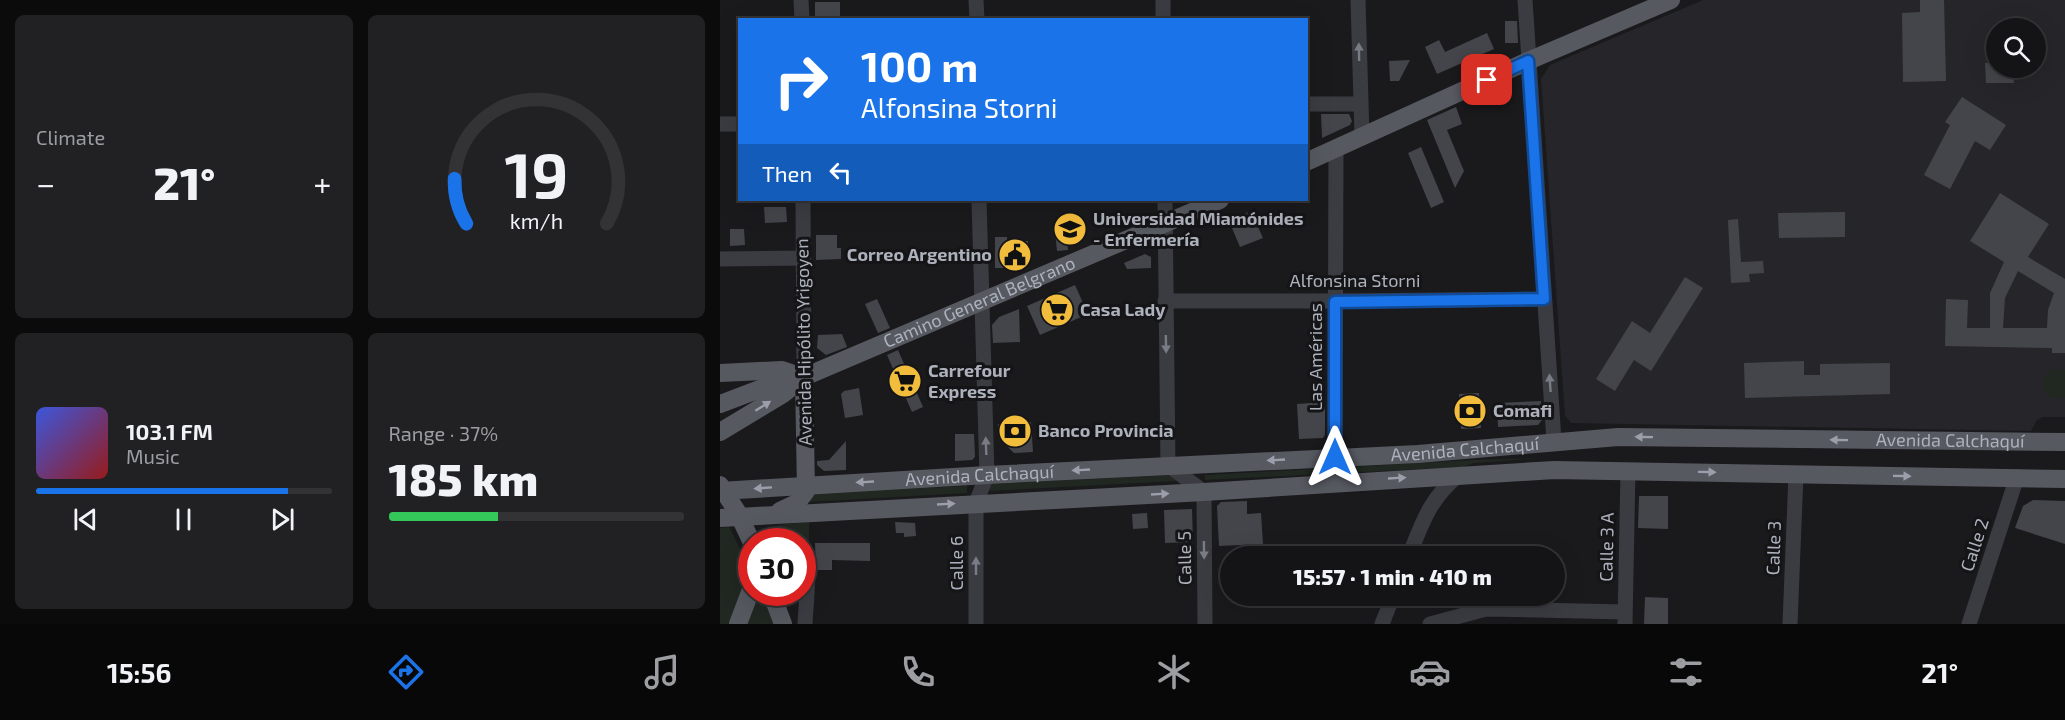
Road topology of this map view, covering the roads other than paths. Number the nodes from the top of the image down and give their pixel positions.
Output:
1 (801, 0) edge
2 (976, 0) edge
3 (1163, 0) edge
4 (1358, 0) edge
5 (1525, 0) edge
6 (1671, 0) edge
7 (802, 18) edge
8 (976, 18) edge
9 (1163, 18) edge
10 (1528, 61) junction
11 (1308, 104) edge
12 (1361, 104) junction
13 (720, 124) edge
14 (738, 124) edge
15 (1362, 136) junction
16 (1336, 149) junction
17 (1308, 161) edge
18 (803, 201) edge
19 (980, 201) edge
20 (1166, 201) edge
21 (1218, 201) edge
22 (1166, 223) junction
23 (803, 258) junction
24 (720, 259) edge
25 (1544, 299) junction
26 (1165, 301) junction
27 (1335, 302) junction
28 (981, 303) junction
29 (720, 373) edge
30 (804, 377) junction
31 (720, 404) edge
32 (720, 432) edge
33 (1554, 441) junction
34 (2065, 442) edge
35 (1335, 457) junction
36 (1168, 465) junction
37 (1532, 470) junction
38 (1628, 470) junction
39 (1796, 474) junction
40 (987, 475) junction
41 (1459, 475) junction
42 (2018, 477) junction
43 (2065, 479) edge
44 (720, 485) edge
45 (806, 485) junction
46 (720, 491) edge
47 (1204, 492) junction
48 (976, 503) junction
49 (773, 514) junction
50 (720, 518) edge
51 (745, 528) edge
52 (1413, 546) edge
53 (745, 606) edge
54 (776, 606) edge
55 (805, 606) edge
56 (1389, 606) edge
57 (1472, 618) edge
58 (1625, 618) edge
59 (738, 624) edge
60 (783, 624) edge
61 (805, 624) edge
62 (976, 624) edge
63 (1205, 624) edge
64 (1382, 624) edge
65 (1430, 624) edge
66 (1790, 624) edge
67 (1969, 624) edge

1 - 7 street
2 - 8 street
3 - 9 street
12 -> 4 street
5 - 10 street
6 - 10 main road
10 - 15 main road
10 - 25 street
11 - 12 street
12 - 15 street
13 - 14 street
15 - 16 main road
16 - 17 main road
16 - 27 street, Las Américas
18 - 23 street, Avenida Hipólito Yrigoyen
19 - 28 street
20 - 22 street
21 - 22 main road, Camino General Belgrano
22 - 26 street
22 - 28 main road, Camino General Belgrano
23 - 24 street
23 - 30 street, Avenida Hipólito Yrigoyen
25 - 27 street, Alfonsina Storni
33 -> 25 street
26 - 27 street, Alfonsina Storni
26 -> 36 street
27 - 35 street, Las Américas
28 - 30 main road, Camino General Belgrano
40 -> 28 street
29 - 30 main road
30 - 31 main road, Camino General Belgrano
32 -> 30 main road, Camino General Belgrano
30 - 45 main road, Avenida Hipólito Yrigoyen
34 -> 33 main road, Avenida Calchaquí
33 - 35 main road, Avenida Calchaquí
33 - 37 main road
35 -> 36 main road, Avenida Calchaquí
36 -> 40 main road, Avenida Calchaquí
36 - 47 street
37 - 38 main road, Avenida Calchaquí
37 - 41 main road, Avenida Calchaquí
38 -> 39 main road, Avenida Calchaquí
38 - 58 street, Calle 3 A
39 -> 42 main road, Avenida Calchaquí
39 - 66 street, Calle 3
40 -> 45 main road, Avenida Calchaquí
40 - 48 street
47 -> 41 main road, Avenida Calchaquí
41 - 52 street
42 - 43 main road, Avenida Calchaquí
42 - 67 street, Calle 2
44 - 51 main road, bridge
45 -> 46 main road, Avenida Calchaquí
45 - 49 main road
48 -> 47 main road, Avenida Calchaquí
47 -> 63 street, Calle 5
49 -> 48 main road, Avenida Calchaquí
62 -> 48 street, Calle 6
49 - 50 main road, Avenida Calchaquí
53 - 59 main road
54 - 60 main road
55 - 61 street
56 - 64 street
57 - 58 street
57 - 65 street

